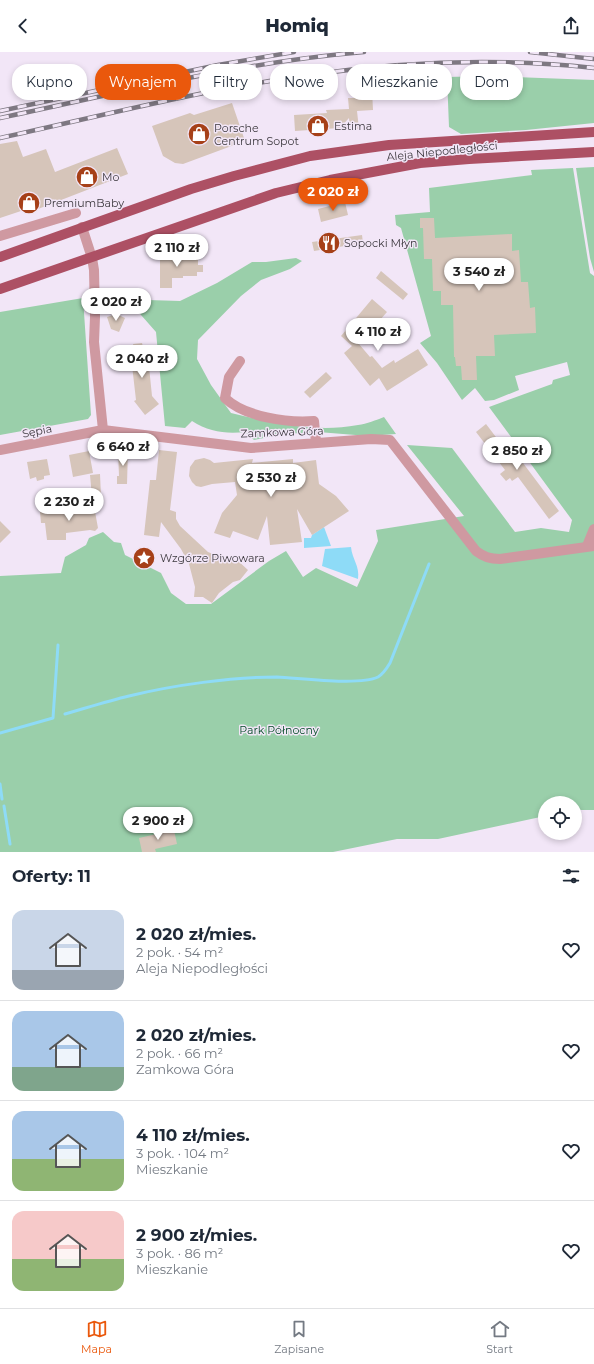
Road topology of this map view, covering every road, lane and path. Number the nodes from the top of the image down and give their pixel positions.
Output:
1 (594, 132) edge
2 (594, 152) edge
3 (76, 213) dead end
4 (82, 227) junction
5 (0, 236) edge
6 (0, 257) edge
7 (92, 258) junction
8 (0, 289) edge
9 (240, 361) dead end
10 (103, 430) junction
11 (316, 443) junction
12 (0, 450) edge
13 (594, 529) edge
14 (590, 546) edge

1 - 4 main road, Aleja Niepodległości
2 - 7 main road, Aleja Niepodległości
3 - 5 street
4 - 6 main road, Aleja Niepodległości
4 - 7 street
7 - 8 main road, Aleja Niepodległości
7 - 10 street
9 - 11 street
10 - 11 street, Zamkowa Góra
10 - 12 street, Sępia
11 - 14 street, Zamkowa Góra
13 - 14 street

